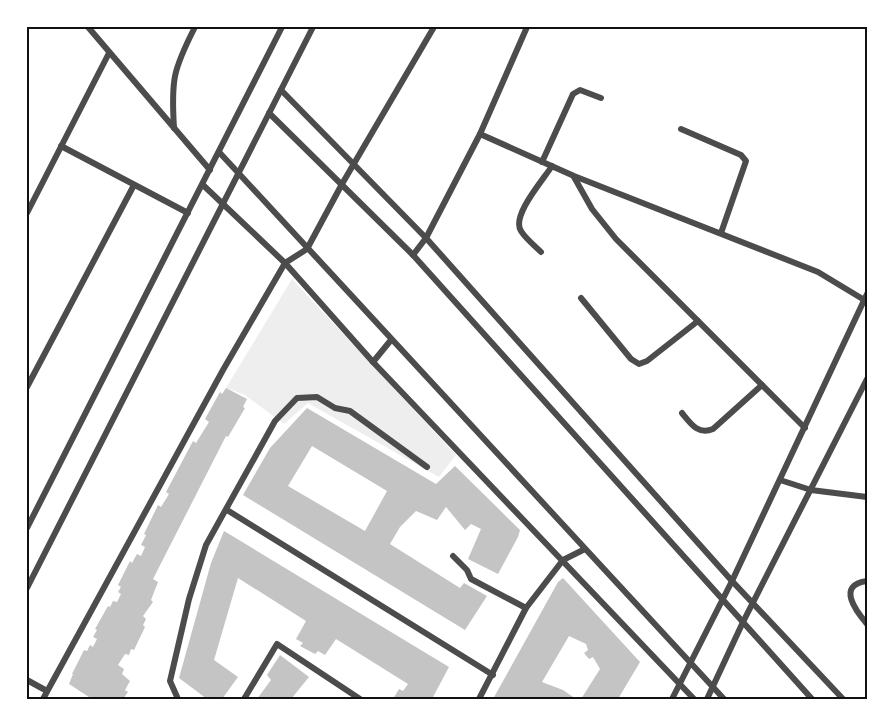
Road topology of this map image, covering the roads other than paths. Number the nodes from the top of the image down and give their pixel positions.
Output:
1 (88, 27) edge
2 (195, 27) edge
3 (282, 27) edge
4 (313, 27) edge
5 (434, 27) edge
6 (527, 27) edge
7 (109, 53) junction
8 (281, 90) junction
9 (602, 98) dead end
10 (269, 113) junction
11 (175, 129) junction
12 (681, 129) dead end
13 (480, 134) junction
14 (61, 146) junction
15 (219, 152) junction
16 (542, 162) junction
17 (354, 163) junction
18 (552, 166) junction
19 (210, 170) junction
20 (238, 173) junction
21 (574, 176) junction
22 (134, 184) junction
23 (342, 184) junction
24 (203, 185) junction
25 (222, 204) junction
26 (27, 213) edge
27 (188, 213) junction
28 (721, 233) junction
29 (426, 238) junction
30 (307, 249) junction
31 (541, 252) dead end
32 (413, 255) junction
33 (285, 263) junction
34 (581, 297) dead end
35 (866, 298) edge
36 (698, 321) junction
37 (391, 340) junction
38 (373, 362) junction
39 (867, 380) edge
40 (762, 385) junction
41 (27, 387) edge
42 (682, 413) dead end
43 (805, 428) junction
44 (427, 467) dead end
45 (780, 480) junction
46 (811, 490) junction
47 (867, 497) edge
48 (227, 510) junction
49 (27, 528) edge
50 (585, 549) junction
51 (453, 556) dead end
52 (563, 560) junction
53 (732, 581) junction
54 (867, 581) edge
55 (27, 588) edge
56 (723, 599) junction
57 (754, 603) junction
58 (526, 608) junction
59 (743, 622) junction
60 (867, 624) edge
61 (691, 664) junction
62 (493, 675) junction
63 (27, 680) edge
64 (680, 685) junction
65 (712, 687) junction
66 (47, 690) junction
67 (44, 699) edge
68 (178, 699) edge
69 (244, 699) edge
70 (360, 699) edge
71 (479, 699) edge
72 (672, 699) edge
73 (694, 699) edge
74 (707, 699) edge
75 (723, 699) edge
76 (812, 699) edge
77 (843, 699) edge

1 - 7 street
2 - 11 street
3 - 15 street
4 - 8 street
5 - 17 street
6 - 13 street
7 - 11 street
7 - 14 street
8 - 10 street
8 - 17 street
9 - 16 street
10 - 20 street
10 - 23 street
11 - 19 street
12 - 28 street
13 - 16 street
13 - 29 street
14 - 22 street
14 - 26 street
15 - 19 street
15 - 20 street
16 - 18 street
17 - 23 street
17 - 29 street
18 - 21 street
18 - 31 street
19 - 24 street
20 - 25 street
20 - 30 street
21 - 28 street
21 - 36 street
22 - 27 street
22 - 41 street
23 - 30 street
23 - 32 street
24 - 25 street
24 - 27 street
25 - 33 street
25 - 55 street
27 - 49 street
28 - 35 street
29 - 32 street
29 - 53 street
30 - 33 street
30 - 37 street
32 - 56 street
33 - 38 street
33 - 66 street
34 - 36 street
35 - 43 street
36 - 40 street
37 - 38 street
37 - 50 street
38 - 52 street
39 - 46 street
40 - 42 street
40 - 43 street
43 - 45 street
44 - 48 street
45 - 46 street
45 - 53 street
46 - 47 street
46 - 57 street
48 - 62 street
48 - 68 street
50 - 52 street
50 - 61 street
51 - 58 street
52 - 58 street
52 - 64 street
53 - 56 street
53 - 57 street
54 - 60 street
56 - 59 street
56 - 61 street
57 - 59 street
57 - 77 street
58 - 62 street
59 - 65 street
59 - 76 street
61 - 64 street
61 - 65 street
62 - 71 street
63 - 66 street
64 - 72 street
64 - 73 street
65 - 74 street
65 - 75 street
66 - 67 street
69 - 70 street

